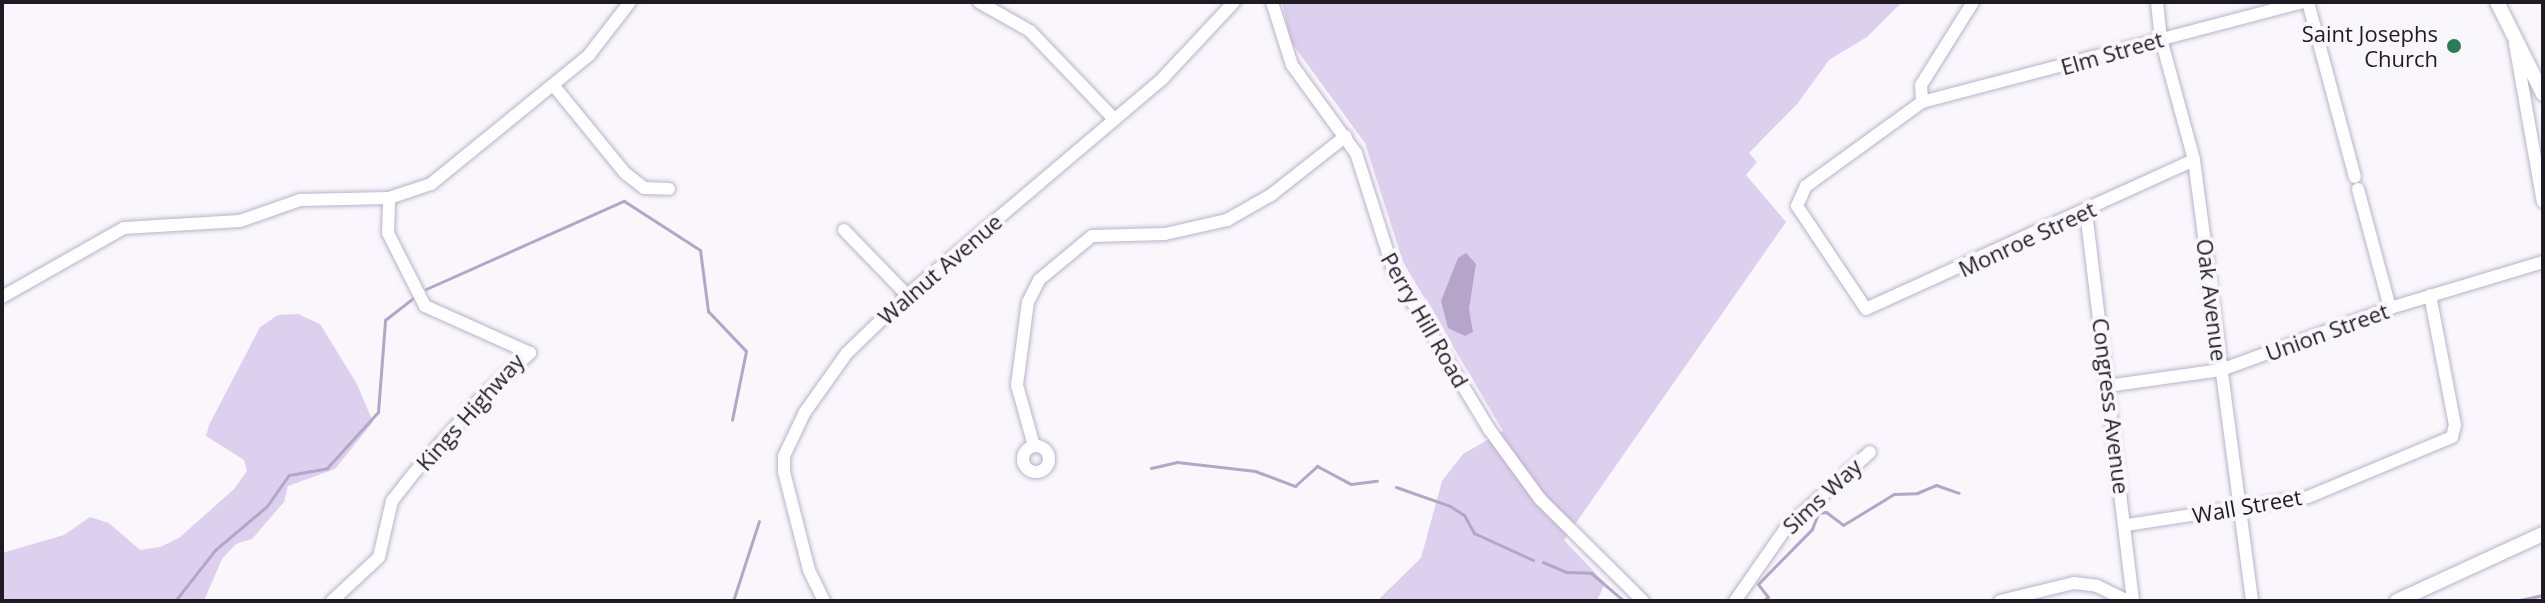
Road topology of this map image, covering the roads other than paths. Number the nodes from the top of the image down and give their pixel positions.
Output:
1 (630, 2) edge
2 (979, 2) edge
3 (1234, 2) edge
4 (1272, 2) edge
5 (1973, 2) edge
6 (2157, 2) edge
7 (2305, 2) edge
8 (2497, 2) edge
9 (2161, 39) junction
10 (2514, 40) junction
11 (554, 86) junction
12 (2543, 94) edge
13 (1922, 102) junction
14 (1113, 118) junction
15 (1346, 136) junction
16 (2194, 160) junction
17 (669, 189) dead end
18 (389, 198) junction
19 (2543, 202) edge
20 (2086, 212) junction
21 (844, 230) dead end
22 (2543, 262) edge
23 (907, 295) junction
24 (2430, 295) junction
25 (2, 297) edge
26 (2390, 308) junction
27 (2221, 370) junction
28 (2107, 386) junction
29 (1034, 446) dead end
30 (1870, 452) dead end
31 (2240, 510) junction
32 (2127, 525) junction
33 (2543, 534) edge
34 (332, 601) edge
35 (824, 601) edge
36 (1643, 601) edge
37 (1735, 601) edge
38 (2000, 601) edge
39 (2130, 601) edge
40 (2252, 601) edge
41 (2397, 601) edge

1 - 11 street
2 - 14 street
3 - 14 street, Walnut Avenue
4 - 15 street, Perry Hill Road
5 - 13 street
6 - 9 street, Oak Avenue
7 - 9 street, Elm Street
7 - 26 street
8 - 10 main road
9 - 13 street, Elm Street
9 - 16 street, Oak Avenue
10 - 12 main road
10 - 19 street
11 - 17 street
11 - 18 street
13 - 20 street, Monroe Street
14 - 23 street, Walnut Avenue
15 - 29 street
15 - 36 street, Perry Hill Road
16 - 20 street, Monroe Street
16 - 27 street, Oak Avenue
18 - 25 street
18 - 34 street, Kings Highway
20 - 28 street, Congress Avenue
21 - 23 street
22 - 24 street, Union Street
23 - 35 street, Walnut Avenue
24 - 26 street, Union Street
24 - 31 street, Wall Street
26 - 27 street, Union Street
27 - 28 street, Union Street
27 - 31 street, Oak Avenue
28 - 32 street, Congress Avenue
30 - 37 street, Sims Way
31 - 32 street, Wall Street
31 - 40 street, Oak Avenue
32 - 39 street, Congress Avenue
33 - 41 main road
38 - 39 street

